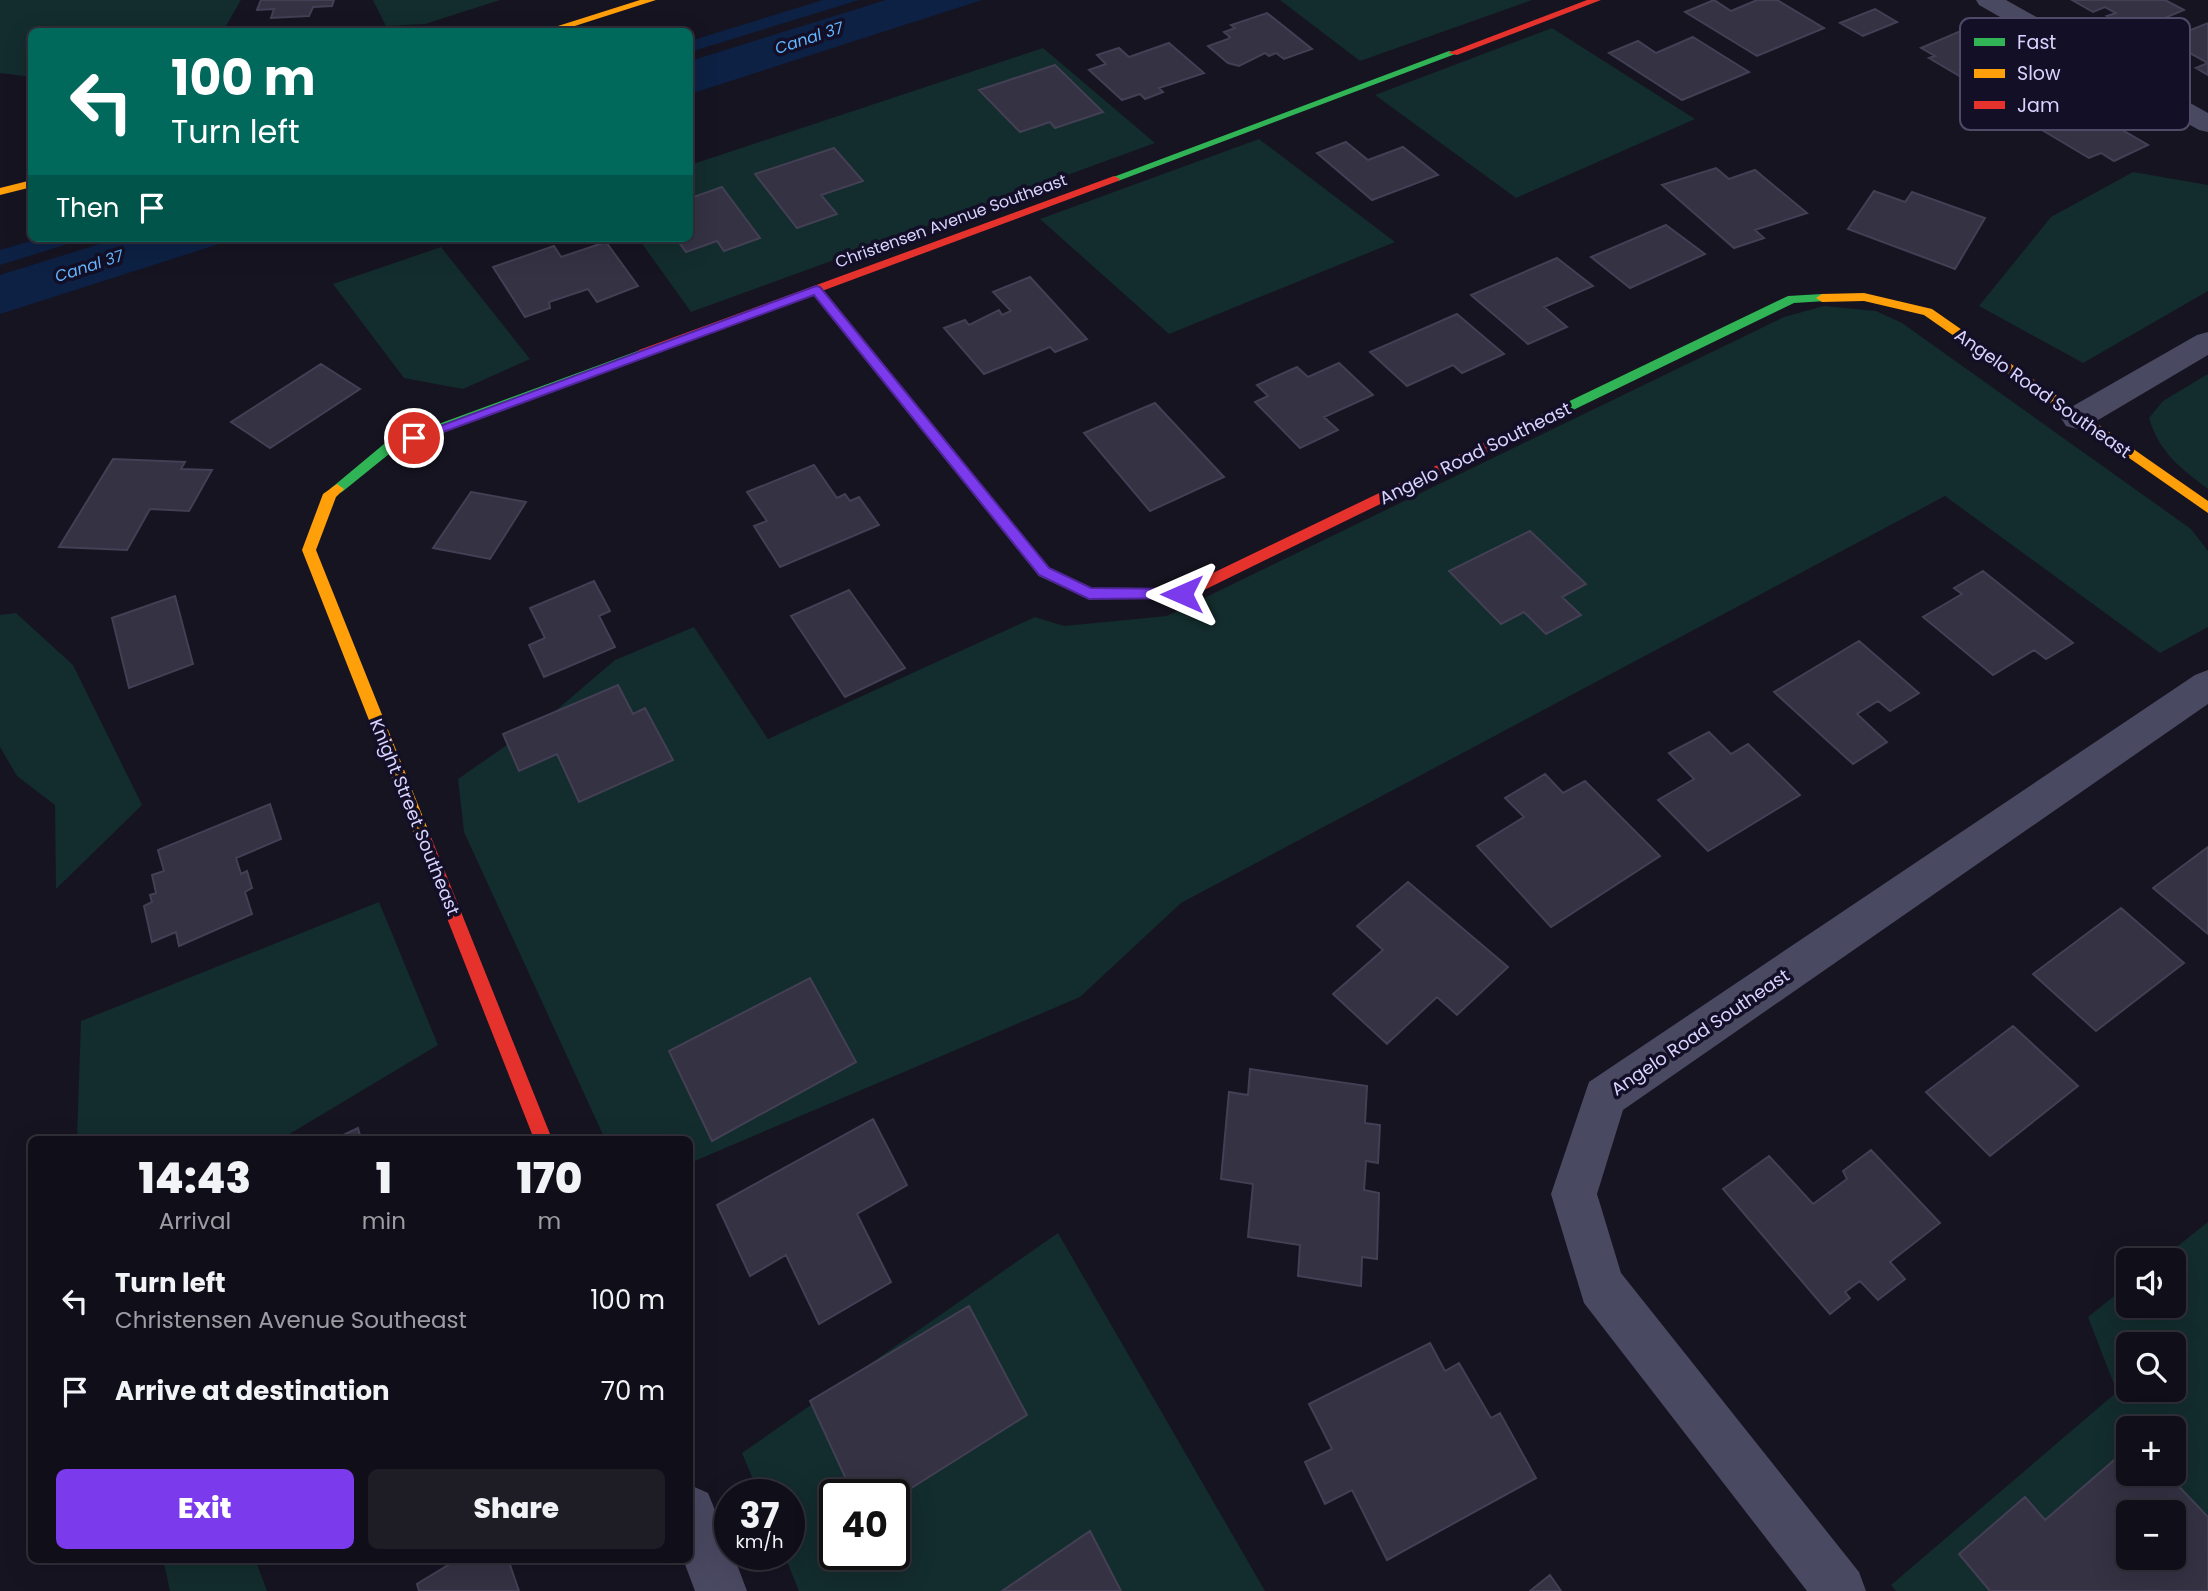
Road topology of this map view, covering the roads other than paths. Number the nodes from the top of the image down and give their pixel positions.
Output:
1 (650, 0) edge
2 (1596, 0) edge
3 (1988, 0) edge
4 (2020, 18) edge
5 (557, 28) edge
6 (2190, 114) edge
7 (2208, 124) edge
8 (28, 184) edge
9 (0, 192) edge
10 (816, 290) junction
11 (2208, 342) edge
12 (2077, 418) junction
13 (330, 494) joint
14 (2208, 508) edge
15 (2208, 685) edge
16 (541, 1136) edge
17 (693, 1519) edge
18 (721, 1591) edge
19 (1840, 1591) edge

1 - 5 street
2 - 10 street, Christensen Avenue Southeast
3 - 4 street
6 - 7 street
8 - 9 street
10 - 12 street, Angelo Road Southeast
10 - 13 street, Christensen Avenue Southeast
11 - 12 street
12 - 14 street, Angelo Road Southeast
13 - 16 street, Knight Street Southeast
15 - 19 street, Angelo Road Southeast
17 - 18 street

